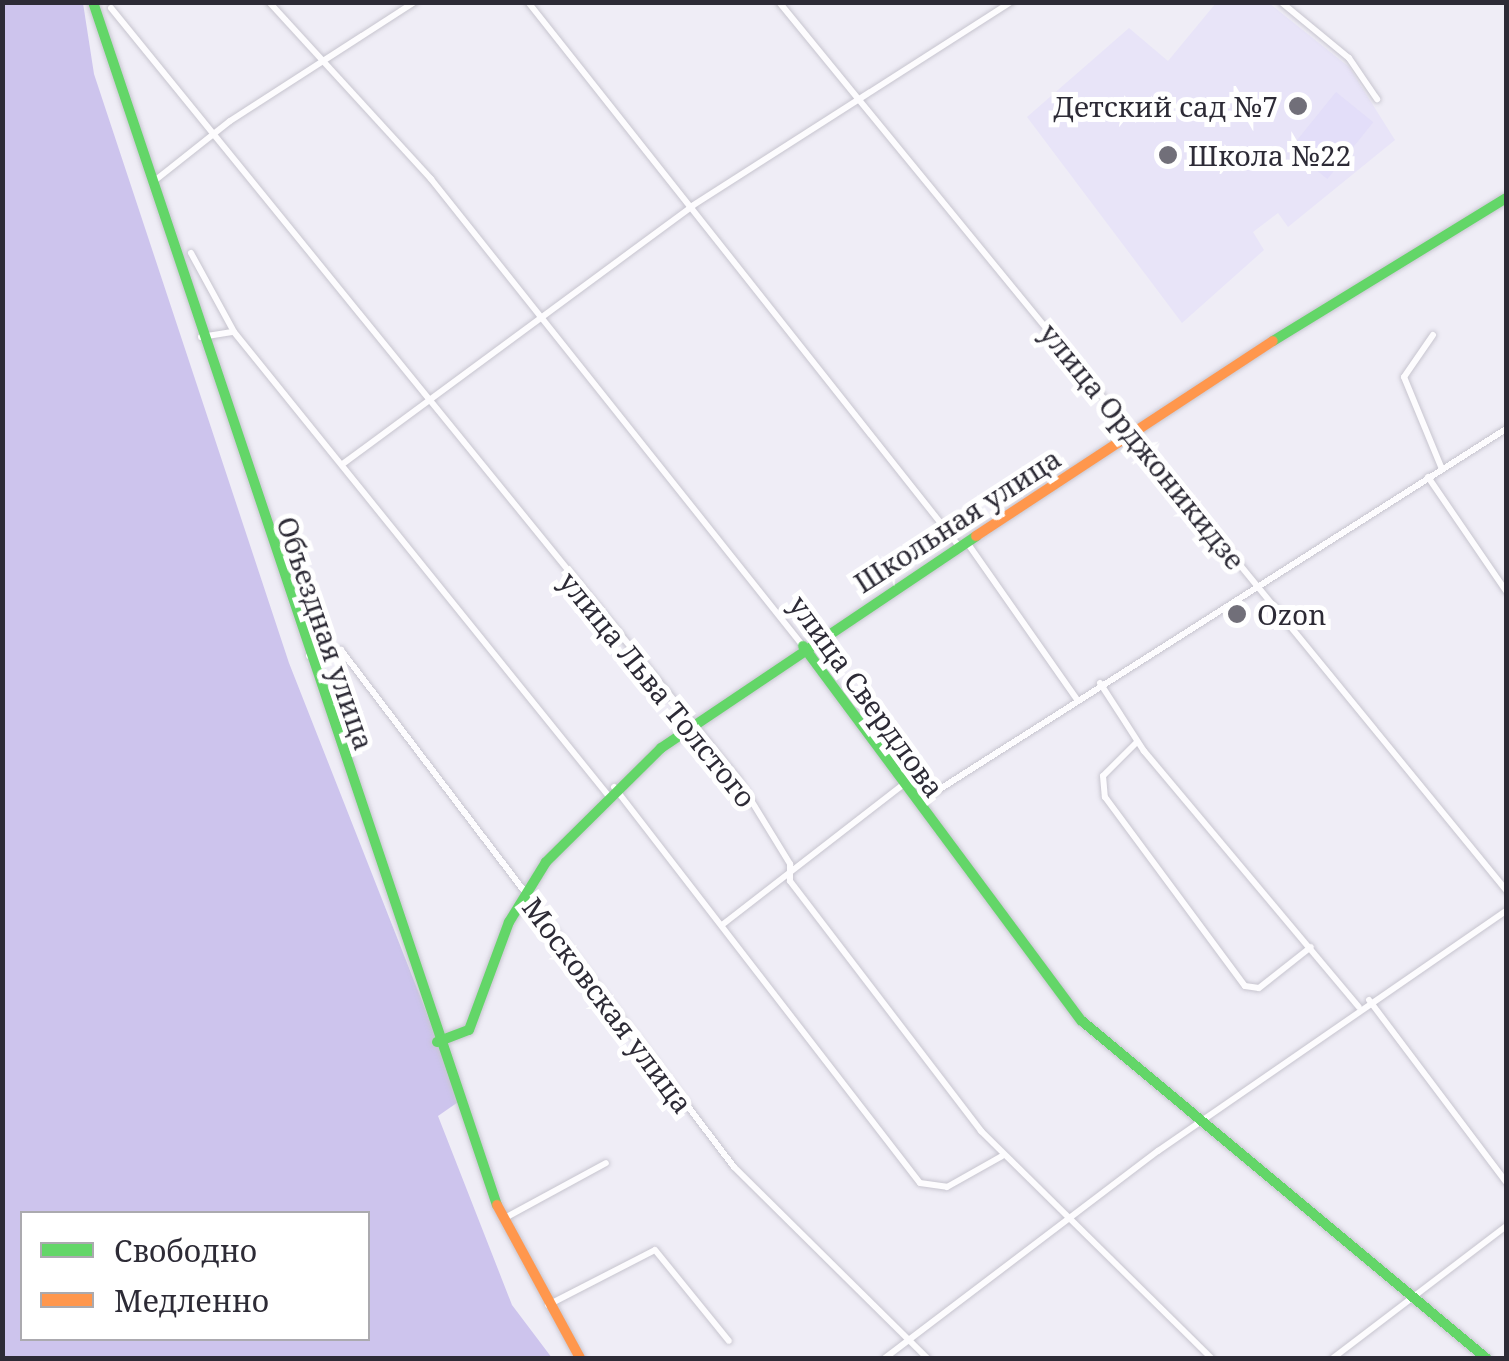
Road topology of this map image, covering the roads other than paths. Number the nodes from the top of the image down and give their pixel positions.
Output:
1 (93, 2) edge
2 (269, 2) edge
3 (415, 2) edge
4 (528, 2) edge
5 (778, 2) edge
6 (1011, 2) edge
7 (1281, 2) edge
8 (111, 8) dead end
9 (330, 63) junction
10 (856, 96) junction
11 (1377, 99) dead end
12 (213, 134) junction
13 (149, 186) junction
14 (1506, 198) edge
15 (692, 206) junction
16 (191, 253) dead end
17 (543, 314) junction
18 (234, 332) junction
19 (1432, 335) dead end
20 (200, 337) junction
21 (425, 400) junction
22 (1506, 429) edge
23 (1130, 431) junction
24 (344, 463) junction
25 (1442, 469) junction
26 (1428, 478) junction
27 (962, 542) junction
28 (1256, 584) junction
29 (1506, 591) edge
30 (803, 646) junction
31 (309, 656) junction
32 (1100, 683) junction
33 (1076, 698) junction
34 (690, 726) junction
35 (1137, 742) junction
36 (904, 784) junction
37 (610, 790) junction
38 (918, 803) junction
39 (790, 874) junction
40 (1506, 890) edge
41 (525, 894) junction
42 (1506, 910) edge
43 (722, 925) junction
44 (1311, 948) junction
45 (1369, 1000) junction
46 (1359, 1008) junction
47 (438, 1042) junction
48 (1200, 1127) junction
49 (1002, 1156) junction
50 (606, 1162) dead end
51 (1506, 1182) edge
52 (502, 1220) junction
53 (1063, 1220) junction
54 (1506, 1226) edge
55 (1412, 1295) junction
56 (546, 1305) junction
57 (729, 1341) dead end
58 (907, 1341) junction
59 (580, 1358) edge
60 (885, 1358) edge
61 (927, 1358) edge
62 (1210, 1358) edge
63 (1332, 1358) edge
64 (1486, 1358) edge

1 - 13 street, Объездная улица
2 - 9 street, улица Свердлова
3 - 9 street
4 - 15 street
5 - 10 street, улица Орджоникидзе
6 - 10 street
7 - 11 street
8 - 12 street, улица Льва Толстого
9 - 12 street
9 - 17 street, улица Свердлова
10 - 15 street
10 - 23 street, улица Орджоникидзе
12 - 13 street
12 - 21 street, улица Льва Толстого
13 - 20 street, Объездная улица
14 - 23 street, Школьная улица
15 - 17 street
15 - 27 street
16 - 18 street
17 - 21 street
17 - 30 street, улица Свердлова
18 - 20 street
18 - 24 street
19 - 25 street
20 - 31 street, Объездная улица
21 - 24 street
21 - 34 street, улица Льва Толстого
22 - 25 street
23 - 27 street, Школьная улица
23 - 28 street, улица Орджоникидзе
24 - 37 street
25 - 26 street
26 - 28 street
26 - 29 street
27 - 30 street, Школьная улица
27 - 33 street
28 - 32 street
28 - 40 street, улица Орджоникидзе
30 - 34 street, Школьная улица
30 - 36 street, улица Свердлова
31 - 41 street, Московская улица
31 - 47 street, Объездная улица
32 - 33 street
32 - 35 street
33 - 38 street
34 - 37 street, Школьная улица
34 - 39 street, улица Льва Толстого
35 - 44 street
35 - 44 street
36 - 38 street, улица Свердлова
36 - 39 street
37 - 41 street, Школьная улица
37 - 43 street
38 - 48 street, улица Свердлова
39 - 43 street
39 - 49 street, улица Льва Толстого
41 - 47 street, Школьная улица
41 - 58 street, Московская улица
42 - 45 street
43 - 49 street
44 - 46 street
45 - 46 street
45 - 51 street
46 - 48 street
47 - 52 street, Объездная улица
48 - 53 street
48 - 55 street, улица Свердлова
49 - 53 street, улица Льва Толстого
50 - 52 street
52 - 56 street, Объездная улица
53 - 58 street
53 - 62 street, улица Льва Толстого
54 - 55 street
55 - 63 street
55 - 64 street, улица Свердлова
56 - 57 street
56 - 59 street, Объездная улица
58 - 60 street
58 - 61 street, Московская улица

